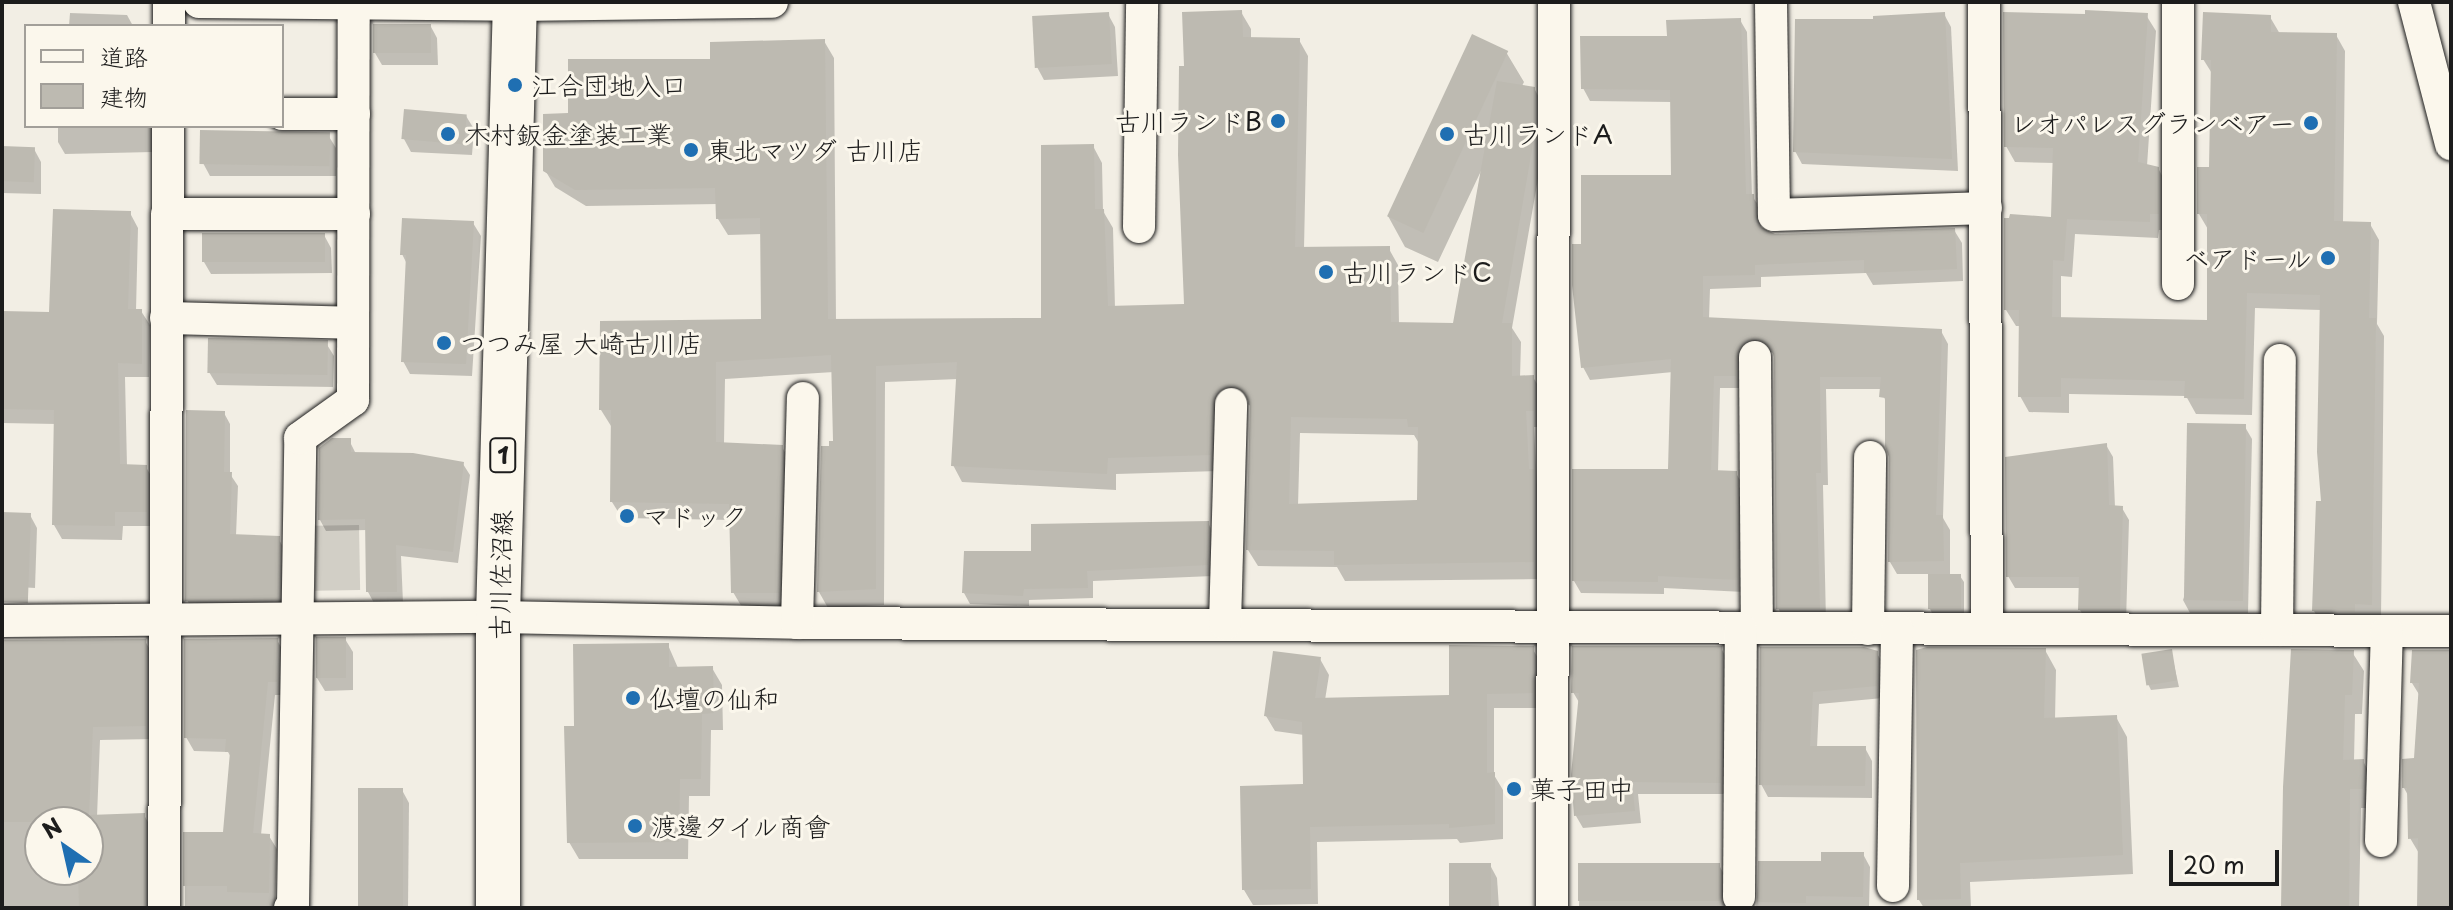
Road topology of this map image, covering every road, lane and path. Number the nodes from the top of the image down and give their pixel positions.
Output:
1 (169, 2) edge
2 (199, 2) edge
3 (772, 2) edge
4 (1142, 2) edge
5 (1554, 2) edge
6 (1771, 2) edge
7 (1984, 2) edge
8 (2178, 2) edge
9 (2414, 2) edge
10 (354, 4) junction
11 (515, 4) edge
12 (169, 24) edge
13 (284, 114) edge
14 (354, 114) junction
15 (168, 128) edge
16 (2451, 144) edge
17 (1986, 208) junction
18 (167, 214) junction
19 (354, 214) junction
20 (1139, 227) dead end
21 (2178, 284) dead end
22 (166, 318) junction
23 (353, 323) junction
24 (1755, 357) dead end
25 (2280, 360) dead end
26 (803, 398) dead end
27 (1231, 404) dead end
28 (1870, 457) dead end
29 (498, 617) junction
30 (2, 621) edge
31 (164, 621) junction
32 (297, 621) junction
33 (797, 623) junction
34 (1225, 624) junction
35 (1554, 626) junction
36 (1749, 628) junction
37 (1882, 629) junction
38 (1987, 629) junction
39 (2277, 630) junction
40 (2387, 631) junction
41 (2451, 631) edge
42 (2381, 841) dead end
43 (1893, 886) dead end
44 (1739, 897) dead end
45 (164, 908) edge
46 (290, 908) edge
47 (498, 908) edge
48 (1552, 908) edge

1 - 12 street
2 - 10 street
3 - 11 street
4 - 20 street
5 - 35 street
6 - 17 street
7 - 17 street
8 - 21 street
9 - 16 street
10 - 11 street
10 - 14 street
11 - 29 main road, 古川佐沼線 / 1
13 - 14 street
14 - 19 street
15 - 18 street
17 - 38 street
18 - 19 street
18 - 22 street
19 - 23 street
22 - 23 street
22 - 31 street
23 - 32 street
24 - 36 street
25 - 39 street
26 - 33 street
27 - 34 street
28 - 37 street
29 - 32 street
29 - 33 street
29 - 47 main road, 古川佐沼線 / 1
30 - 31 street
31 - 32 street
31 - 45 street
32 - 46 street
33 - 34 street
34 - 35 street
35 - 36 street
35 - 48 street
36 - 37 street
36 - 44 street
37 - 38 street
37 - 43 street
38 - 39 street
39 - 40 street
40 - 41 street
40 - 42 street

